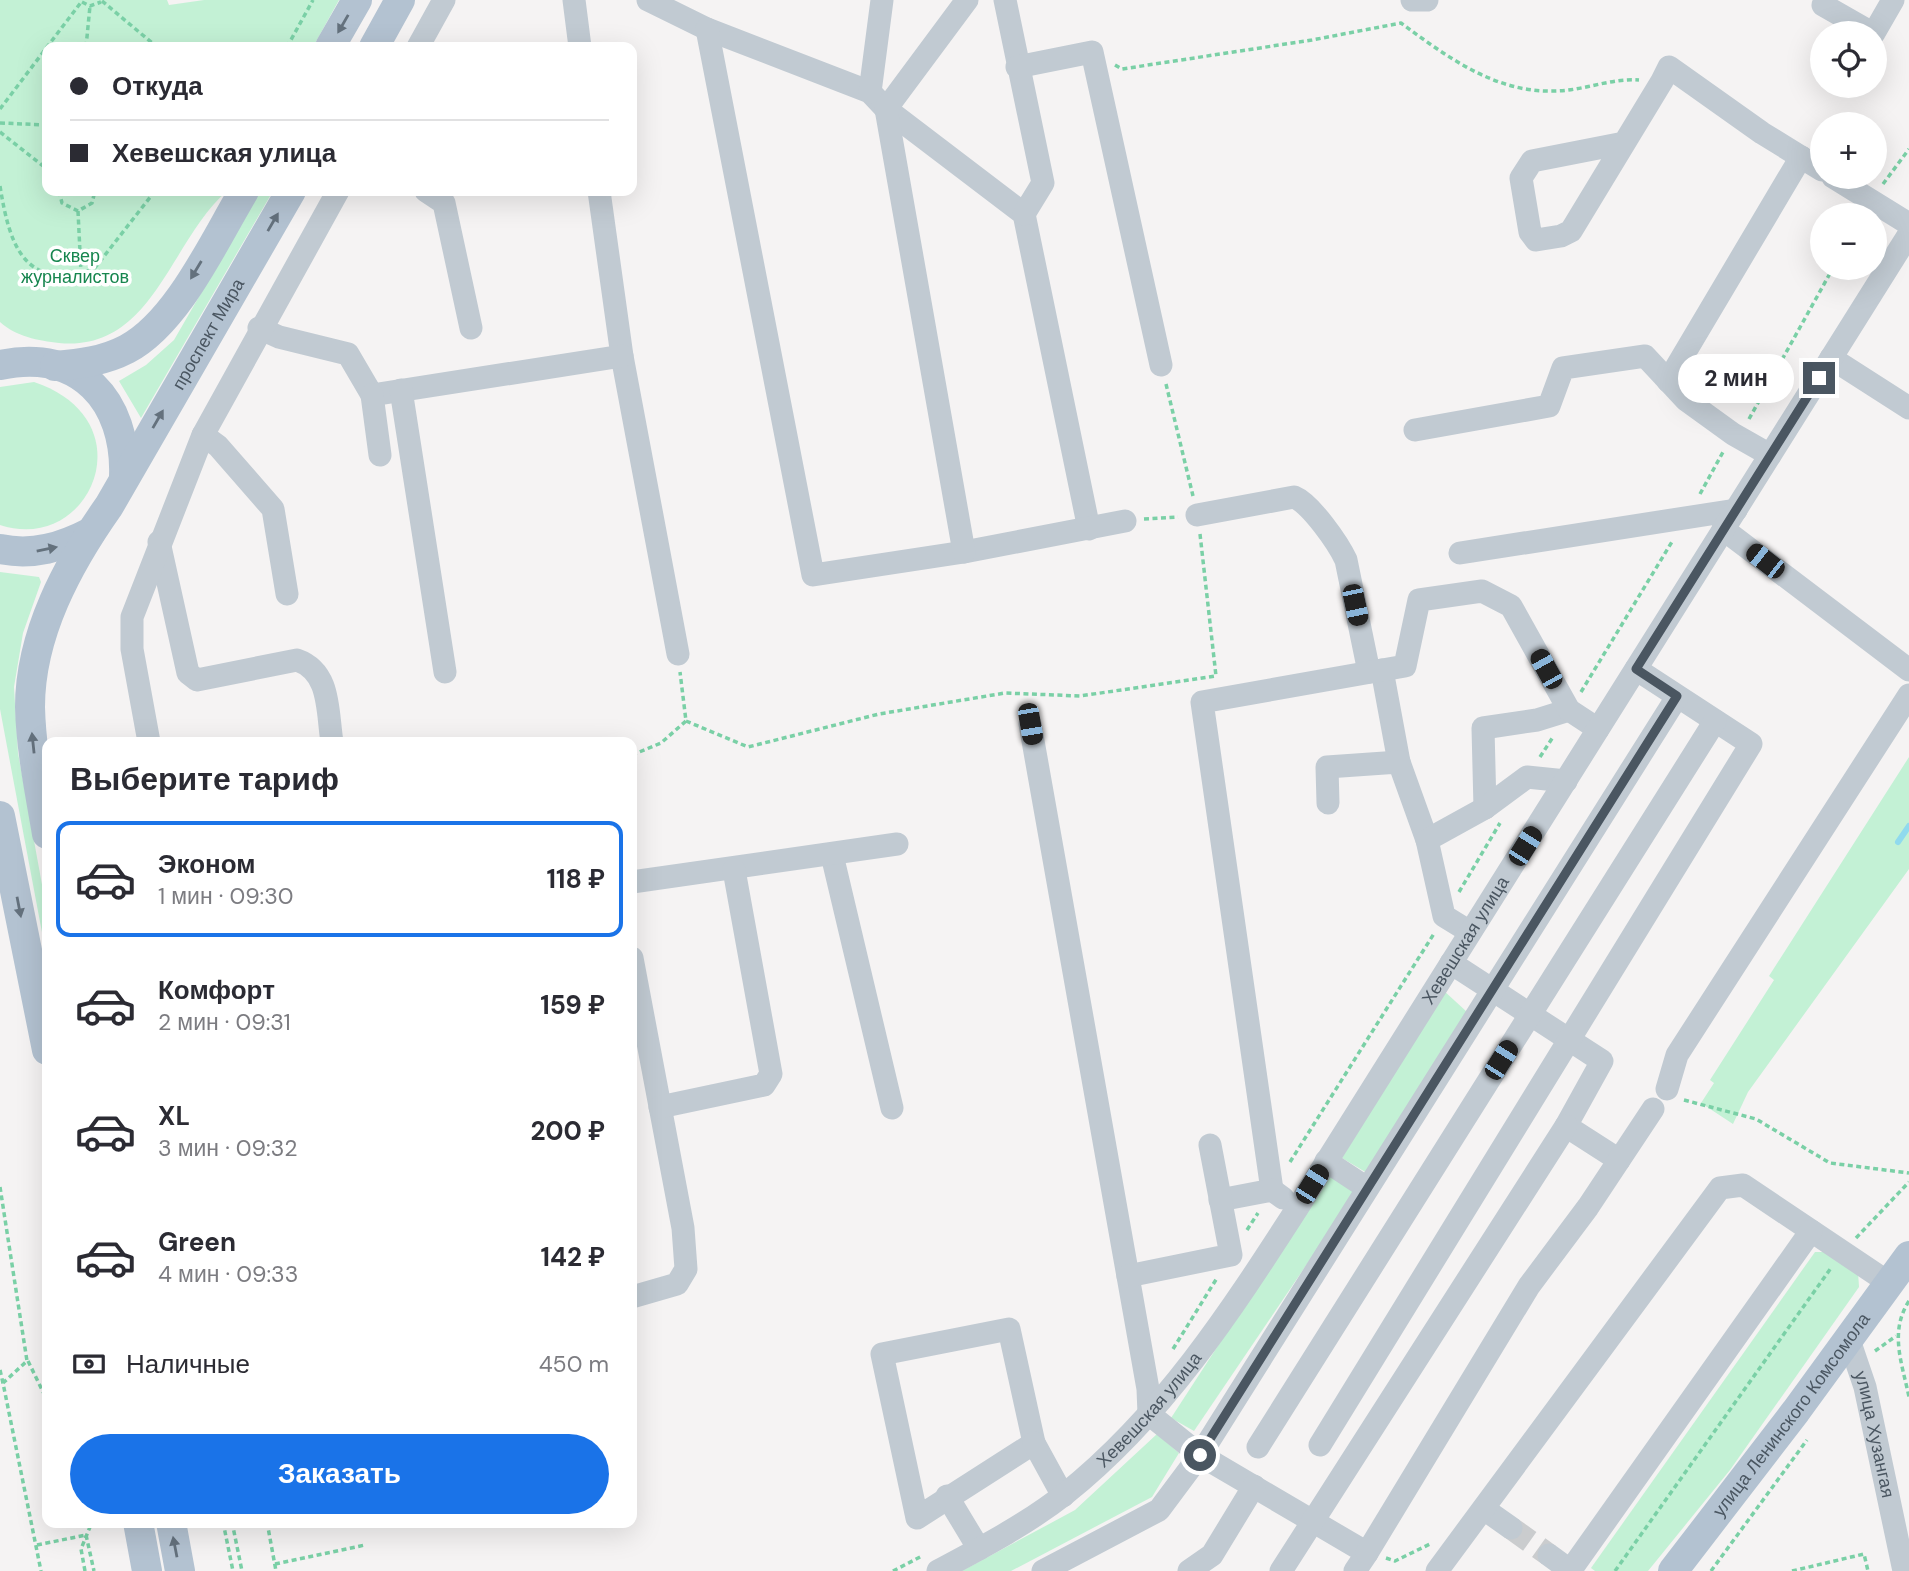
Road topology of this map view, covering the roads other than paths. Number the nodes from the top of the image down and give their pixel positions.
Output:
1 (357, 0) edge
2 (400, 0) edge
3 (444, 0) edge
4 (574, 0) edge
5 (648, 0) edge
6 (882, 0) edge
7 (967, 0) edge
8 (1005, 0) edge
9 (1412, 0) edge
10 (1427, 0) edge
11 (1893, 0) edge
12 (1823, 5) dead end
13 (1852, 21) edge
14 (1880, 21) edge
15 (707, 29) junction
16 (333, 42) edge
17 (377, 42) edge
18 (421, 42) edge
19 (579, 42) edge
20 (1017, 67) junction
21 (878, 101) junction
22 (1624, 143) junction
23 (1801, 157) junction
24 (1810, 163) edge
25 (1853, 189) edge
26 (241, 196) edge
27 (288, 196) edge
28 (335, 196) edge
29 (434, 196) edge
30 (600, 196) edge
31 (1024, 214) junction
32 (1909, 223) edge
33 (1909, 234) edge
34 (260, 328) junction
35 (471, 328) dead end
36 (0, 351) edge
37 (622, 356) junction
38 (1831, 358) junction
39 (0, 365) edge
40 (42, 365) junction
41 (1161, 365) dead end
42 (1668, 381) junction
43 (401, 390) junction
44 (372, 395) junction
45 (1909, 408) edge
46 (1415, 430) dead end
47 (203, 435) junction
48 (380, 455) dead end
49 (1770, 455) junction
50 (124, 478) junction
51 (1736, 510) junction
52 (1197, 515) road end
53 (1125, 521) road end
54 (1089, 529) junction
55 (1723, 529) junction
56 (91, 532) junction
57 (159, 542) junction
58 (0, 549) edge
59 (964, 552) junction
60 (1460, 554) dead end
61 (288, 594) dead end
62 (678, 654) road end
63 (1636, 669) junction
64 (1909, 670) edge
65 (1376, 671) junction
66 (445, 672) dead end
67 (1909, 695) edge
68 (1677, 696) junction
69 (1569, 710) junction
70 (1715, 721) junction
71 (1030, 724) dead end
72 (1598, 729) junction
73 (148, 737) edge
74 (331, 737) edge
75 (1399, 762) junction
76 (1566, 780) junction
77 (42, 803) edge
78 (1328, 803) dead end
79 (1496, 810) junction
80 (0, 816) edge
81 (1427, 840) junction
82 (897, 845) dead end
83 (832, 855) junction
84 (734, 870) junction
85 (637, 881) edge
86 (1470, 932) junction
87 (1451, 963) junction
88 (637, 985) edge
89 (1494, 990) junction
90 (1530, 1014) junction
91 (42, 1025) edge
92 (1569, 1039) junction
93 (1667, 1088) road end
94 (660, 1107) junction
95 (892, 1108) dead end
96 (1653, 1108) dead end
97 (1566, 1126) junction
98 (1210, 1146) dead end
99 (1619, 1160) junction
100 (1326, 1161) junction
101 (1367, 1188) junction
102 (1272, 1190) junction
103 (1220, 1199) junction
104 (1298, 1207) junction
105 (1811, 1231) junction
106 (1231, 1255) junction
107 (1909, 1256) edge
108 (1258, 1269) junction
109 (1128, 1276) junction
110 (1899, 1292) edge
111 (637, 1296) edge
112 (1861, 1346) junction
113 (1149, 1414) junction
114 (1034, 1443) junction
115 (1320, 1445) dead end
116 (1258, 1447) dead end
117 (1200, 1455) junction
118 (1254, 1486) junction
119 (947, 1496) junction
120 (1063, 1496) junction
121 (1484, 1509) junction
122 (1313, 1521) junction
123 (139, 1528) edge
124 (172, 1528) edge
125 (1511, 1528) tunnel mouth
126 (1903, 1533) edge
127 (979, 1549) junction
128 (1549, 1555) tunnel mouth
129 (1361, 1562) edge
130 (932, 1563) edge
131 (147, 1571) edge
132 (180, 1571) edge
133 (1043, 1571) edge
134 (1189, 1571) edge
135 (1281, 1571) edge
136 (1437, 1571) edge
137 (1570, 1571) edge
138 (1673, 1571) edge
139 (1904, 1571) edge

1 -> 16 main road
2 - 17 main road
3 - 18 street
4 - 19 street
5 - 15 street
6 - 21 street
7 - 21 street
8 - 20 street
9 - 10 street
11 - 14 street
12 - 13 street
15 - 21 street
15 - 59 street
20 - 31 street
20 - 41 street
21 - 31 street
21 - 59 street
22 - 22 street
22 - 23 street
23 - 24 street
23 - 42 street
25 - 32 street
26 -> 40 main road
50 -> 27 main road, проспект Мира
28 - 34 street
29 - 35 street
30 - 37 street
31 - 54 street
33 - 38 street, Хевешская улица
34 - 44 street
34 - 47 street
36 - 40 main road
37 - 43 street
37 - 62 street
38 - 45 street
38 - 49 street, Хевешская улица
39 - 40 main road
40 - 50 main road
42 - 46 street
42 - 49 street
43 - 44 street
43 - 66 street
44 - 48 street
47 - 57 street
47 - 61 street
49 - 51 street, Хевешская улица
50 - 56 main road, проспект Мира
51 - 55 street, Хевешская улица
51 - 60 street
52 - 65 street
53 - 54 street
54 - 59 street
55 - 63 street, Хевешская улица
55 - 64 street
58 -> 56 main road
77 -> 56 main road, проспект Мира
57 - 73 street
57 - 74 street
63 - 68 street
63 - 72 street, Хевешская улица
65 - 69 street
65 - 75 street
65 - 102 street
67 - 93 street
68 - 70 street
68 - 89 street
69 - 72 street
69 - 79 street
70 - 90 street
70 - 92 street
71 - 109 street
72 - 76 street, Хевешская улица
75 - 78 street
75 - 81 street
76 - 79 street
76 - 86 street, Хевешская улица
79 - 81 street
80 -> 91 main road
81 - 86 street
82 - 83 street
83 - 84 street
83 - 95 street
84 - 85 street
84 - 94 street
86 - 87 street, Хевешская улица
87 - 89 street
87 - 100 street, Хевешская улица
88 - 94 street
89 - 90 street
89 - 101 street
90 - 92 street
90 - 116 street
92 - 97 street
92 - 115 street
94 - 111 street
96 - 99 street
97 - 99 street
97 - 122 street
98 - 103 street
99 - 129 street
100 - 101 street
100 - 104 street, Хевешская улица
101 - 117 street
102 - 103 street
102 - 104 street
103 - 106 street
104 - 108 street, Хевешская улица
105 - 110 street
105 - 121 street
105 - 137 street
106 - 108 street
106 - 109 street
107 - 110 main road, улица Ленинского Комсомола
108 - 113 street, Хевешская улица
109 - 113 street
110 - 112 main road, улица Ленинского Комсомола
112 - 126 street, улица Хузангая
112 - 138 main road, улица Ленинского Комсомола
113 - 117 street
113 - 120 street, Хевешская улица
114 - 119 street
114 - 119 street
114 - 120 street
117 - 118 street
117 - 133 street
118 - 122 street
118 - 134 street
119 - 127 street
120 - 127 street, Хевешская улица
121 - 125 street
121 - 136 street
122 - 129 street
122 - 135 street
123 - 131 main road
132 -> 124 main road
126 - 139 street, улица Хузангая
127 - 130 street, Хевешская улица
128 - 137 street

